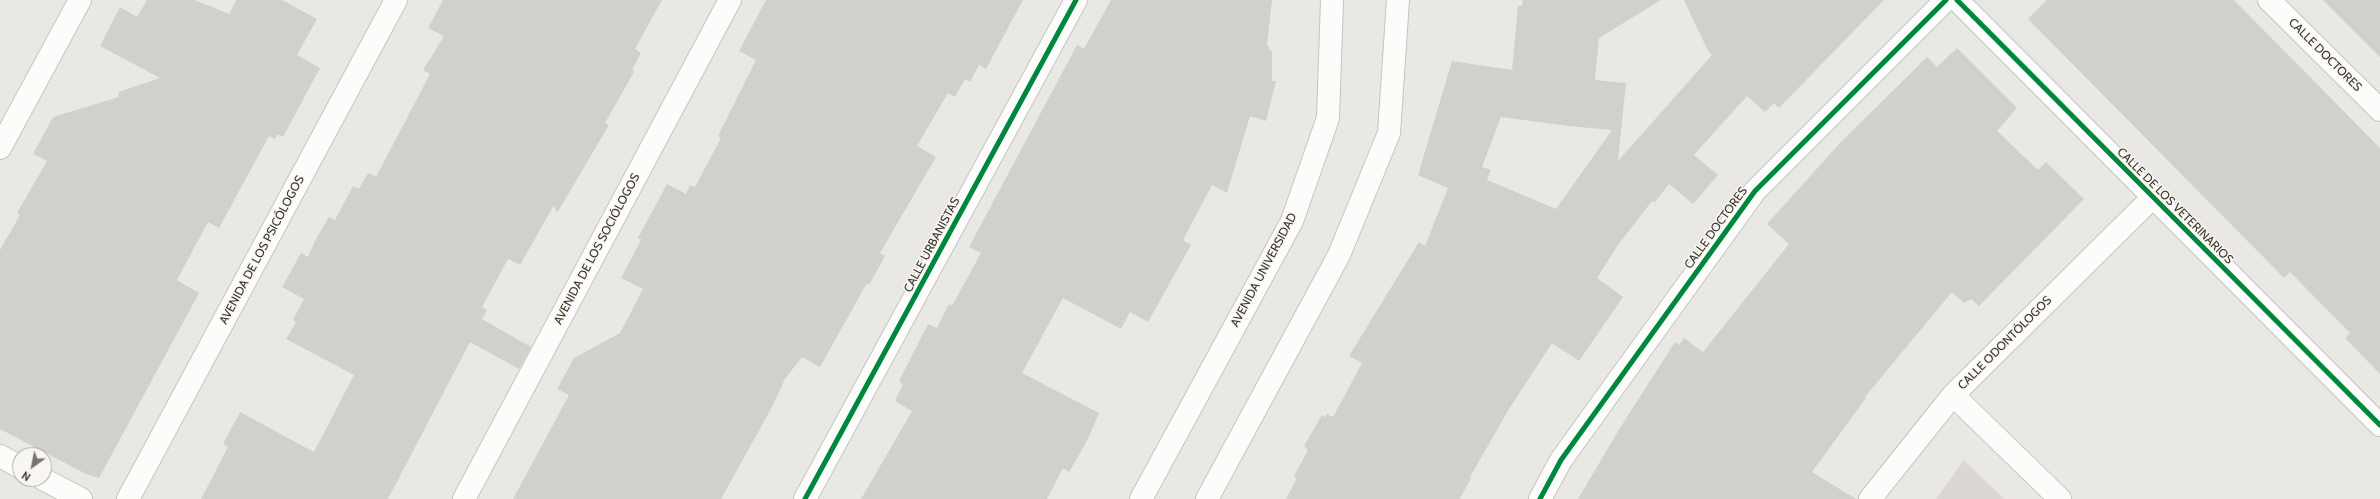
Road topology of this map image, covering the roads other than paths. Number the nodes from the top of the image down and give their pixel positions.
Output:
1 (80, 0) edge
2 (396, 0) edge
3 (730, 0) edge
4 (1076, 0) edge
5 (1332, 0) edge
6 (1398, 0) edge
7 (1946, 0) edge
8 (1957, 0) edge
9 (2269, 0) edge
10 (2380, 110) edge
11 (0, 148) edge
12 (2152, 198) junction
13 (1953, 394) junction
14 (2380, 425) edge
15 (0, 456) edge
16 (12, 463) edge
17 (52, 484) edge
18 (81, 499) edge
19 (128, 499) edge
20 (464, 499) edge
21 (805, 499) edge
22 (1141, 499) edge
23 (1208, 499) edge
24 (1540, 499) edge
25 (1870, 499) edge
26 (2060, 499) edge

1 - 11 street
2 - 19 street, AVENIDA DE LOS PSICÓLOGOS
3 - 20 street, AVENIDA DE LOS SOCIÓLOGOS
4 - 21 street, CALLE URBANISTAS
5 - 22 street, AVENIDA UNIVERSIDAD
6 - 23 street
7 - 24 street, CALLE DOCTORES
8 - 12 street, CALLE DE LOS VETERINARIOS
9 - 10 street, CALLE DOCTORES
12 - 13 street, CALLE ODONTÓLOGOS
12 - 14 street, CALLE DE LOS VETERINARIOS
13 - 25 street, CALLE ODONTÓLOGOS
13 - 26 street
15 - 16 street
17 - 18 street

